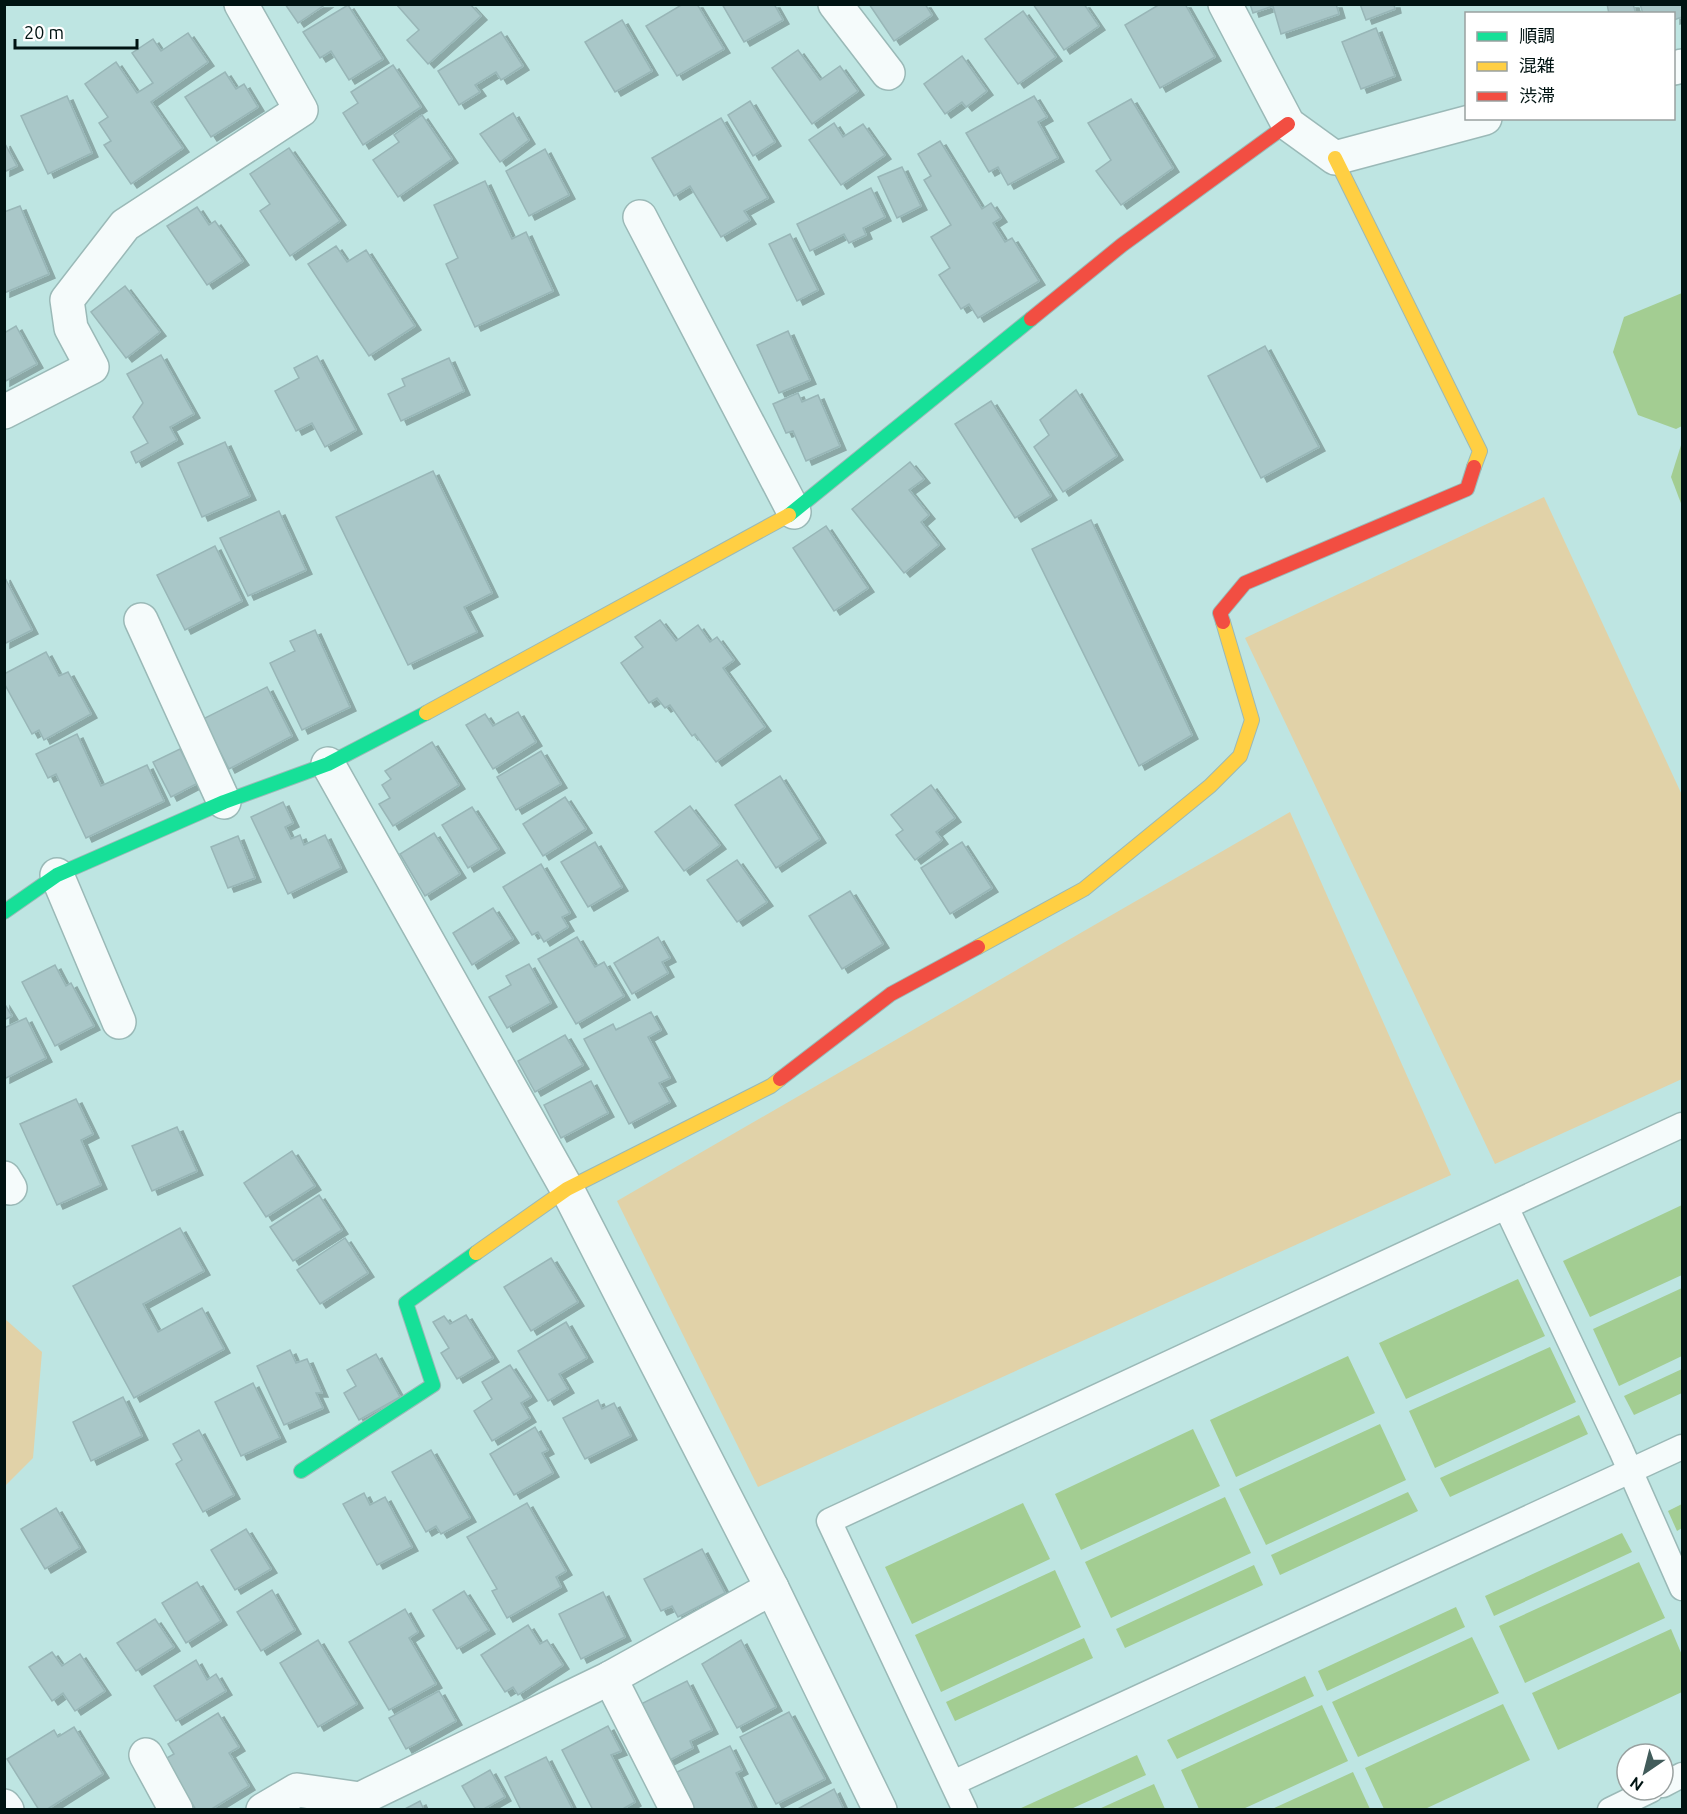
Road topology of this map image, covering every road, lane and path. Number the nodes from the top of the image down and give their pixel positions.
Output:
1 (241, 4) edge
2 (835, 4) edge
3 (1225, 4) edge
4 (888, 73) dead end
5 (1478, 120) edge
6 (1288, 124) junction
7 (1335, 158) junction
8 (640, 217) dead end
9 (4, 412) edge
10 (794, 512) junction
11 (141, 621) dead end
12 (328, 764) junction
13 (224, 802) junction
14 (57, 875) junction
15 (4, 912) edge
16 (119, 1022) dead end
17 (1683, 1125) edge
18 (567, 1189) junction
19 (1506, 1207) junction
20 (1683, 1447) edge
21 (301, 1471) dead end
22 (1630, 1472) junction
23 (772, 1588) junction
24 (1683, 1588) edge
25 (610, 1678) junction
26 (146, 1755) dead end
27 (953, 1783) junction
28 (1625, 1802) edge
29 (176, 1809) edge
30 (264, 1809) edge
31 (677, 1809) edge
32 (880, 1809) edge
33 (965, 1809) edge
34 (1610, 1809) edge

1 - 9 street
2 - 4 street
3 - 6 street
5 - 7 street
6 - 7 street
6 - 10 street
7 - 18 street
8 - 10 street
10 - 12 street
11 - 13 street
12 - 13 street
12 - 18 street
13 - 14 street
14 - 15 street
14 - 16 street
17 - 19 lane
18 - 21 street
18 - 23 street
19 - 22 lane
19 - 27 lane
20 - 22 lane
22 - 24 lane
22 - 27 lane
23 - 25 street
23 - 32 street
25 - 30 street
25 - 31 street
26 - 29 street
27 - 33 lane
28 - 34 lane

